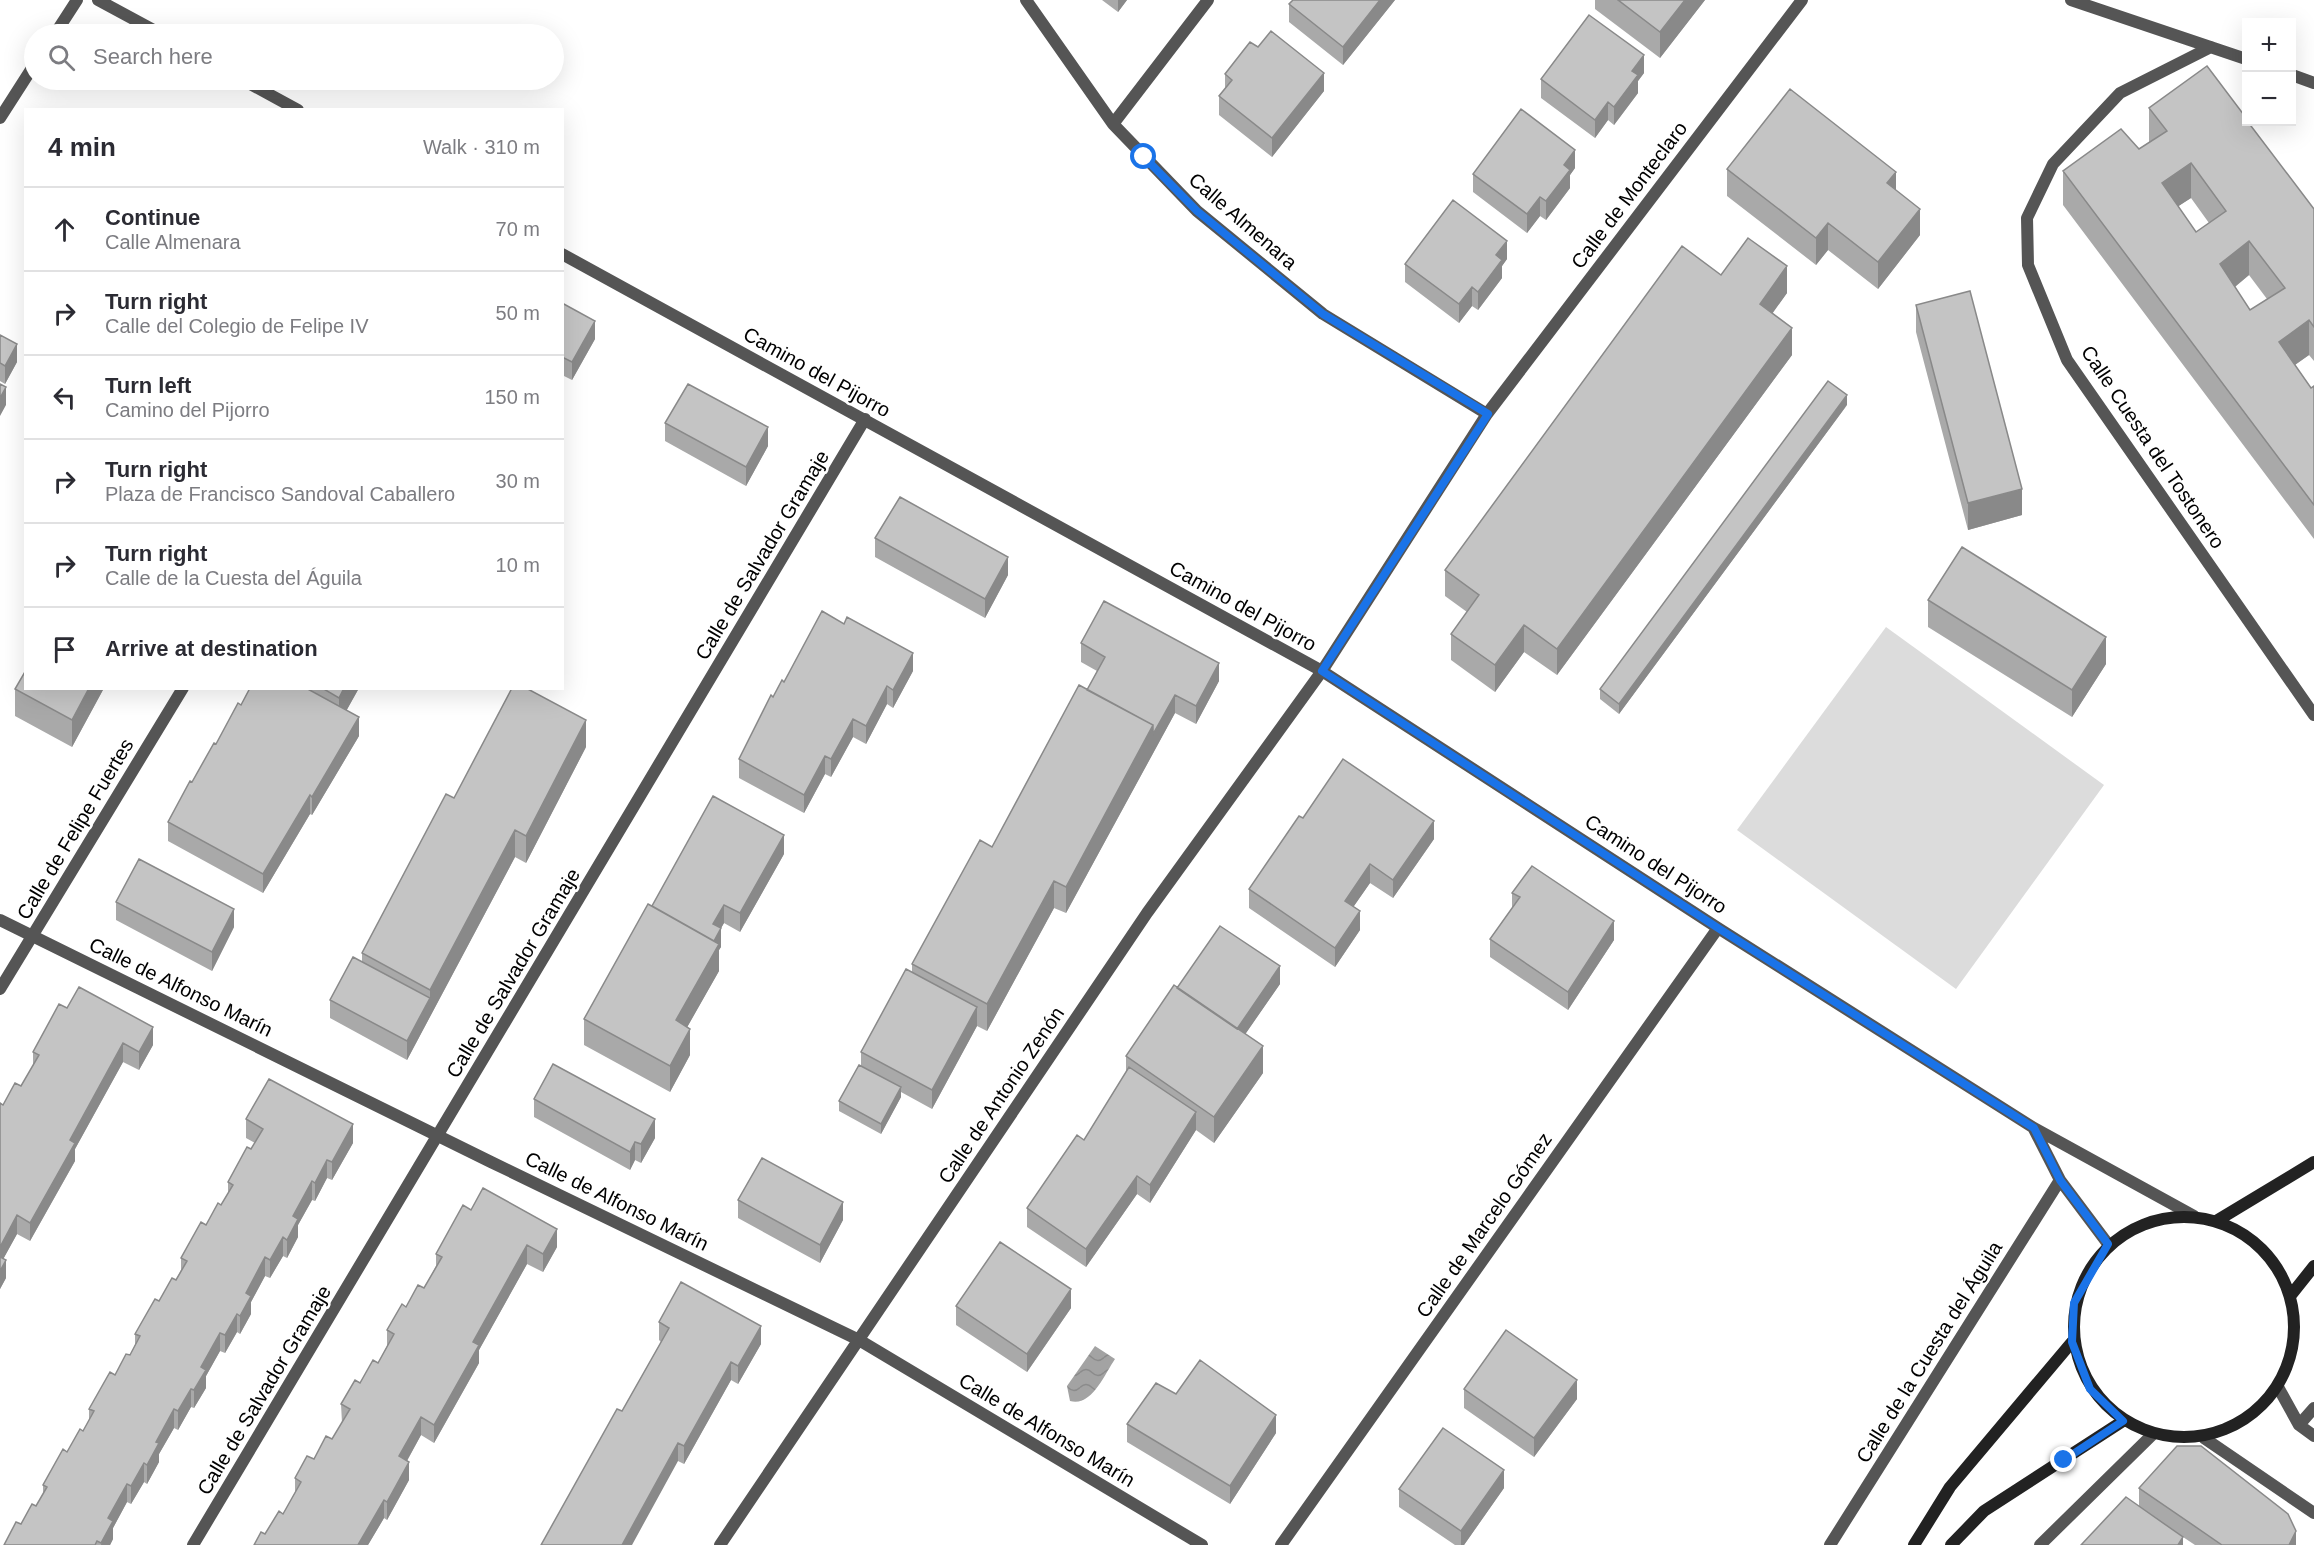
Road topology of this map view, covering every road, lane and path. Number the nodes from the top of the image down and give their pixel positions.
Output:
1 (77, 0) edge
2 (98, 0) edge
3 (1026, 0) edge
4 (1208, 0) edge
5 (1802, 0) edge
6 (2071, 0) edge
7 (61, 24) edge
8 (142, 24) edge
9 (2211, 47) junction
10 (2242, 57) edge
11 (2296, 76) edge
12 (24, 81) edge
13 (2314, 82) edge
14 (261, 90) edge
15 (294, 108) edge
16 (0, 118) edge
17 (1113, 124) junction
18 (564, 255) edge
19 (1488, 414) junction
20 (865, 419) junction
21 (1322, 671) junction
22 (182, 690) edge
23 (2314, 715) edge
24 (0, 920) edge
25 (1718, 928) junction
26 (33, 936) junction
27 (0, 990) edge
28 (2034, 1128) junction
29 (438, 1136) junction
30 (2314, 1162) edge
31 (2060, 1180) junction
32 (2194, 1216) junction
33 (2218, 1220) junction
34 (2108, 1244) junction
35 (2314, 1266) edge
36 (2291, 1295) junction
37 (859, 1340) junction
38 (2072, 1342) junction
39 (2278, 1387) junction
40 (2314, 1408) edge
41 (2123, 1421) junction
42 (2299, 1425) junction
43 (2152, 1435) junction
44 (2314, 1436) edge
45 (2204, 1438) junction
46 (2314, 1513) edge
47 (193, 1545) edge
48 (720, 1545) edge
49 (1202, 1545) edge
50 (1281, 1545) edge
51 (1830, 1545) edge
52 (1914, 1545) edge
53 (1951, 1545) edge
54 (2040, 1545) edge

1 - 7 street
2 - 8 street
3 - 17 street, Calle Almenara
4 - 17 street
5 - 19 street, Calle de Monteclaro
6 - 9 street
9 - 10 street
9 - 23 street, Calle Cuesta del Tostonero
11 - 13 street
12 - 16 street
14 - 15 street
17 - 19 street, Calle Almenara
18 - 20 street, Camino del Pijorro
19 - 21 street, Calle de Monteclaro
20 - 21 street, Camino del Pijorro
20 - 29 street, Calle de Salvador Gramaje
21 - 25 street, Camino del Pijorro
21 - 37 street, Calle de Antonio Zenón
22 - 26 street, Calle de Felipe Fuertes
24 - 26 street, Calle de Alfonso Marín
25 - 28 street, Camino del Pijorro
25 - 50 street, Calle de Marcelo Gómez
26 - 27 street, Calle de Felipe Fuertes
26 - 29 street, Calle de Alfonso Marín
28 - 31 street
28 - 32 street, Camino del Pijorro
29 - 37 street, Calle de Alfonso Marín
29 - 47 street, Calle de Salvador Gramaje
30 - 33 street
31 - 34 street
31 - 51 street, Calle de la Cuesta del Águila
32 - 33 street
32 - 34 street
33 - 36 street
34 - 38 street
35 - 36 street
36 - 39 street
37 - 48 street, Calle de Antonio Zenón
37 - 49 street, Calle de Alfonso Marín
38 - 41 street
38 - 52 street
39 - 42 street
39 - 45 street
40 - 42 street
41 - 43 street
41 - 53 street
42 - 44 street
43 - 45 street
43 - 54 street
45 - 46 street

